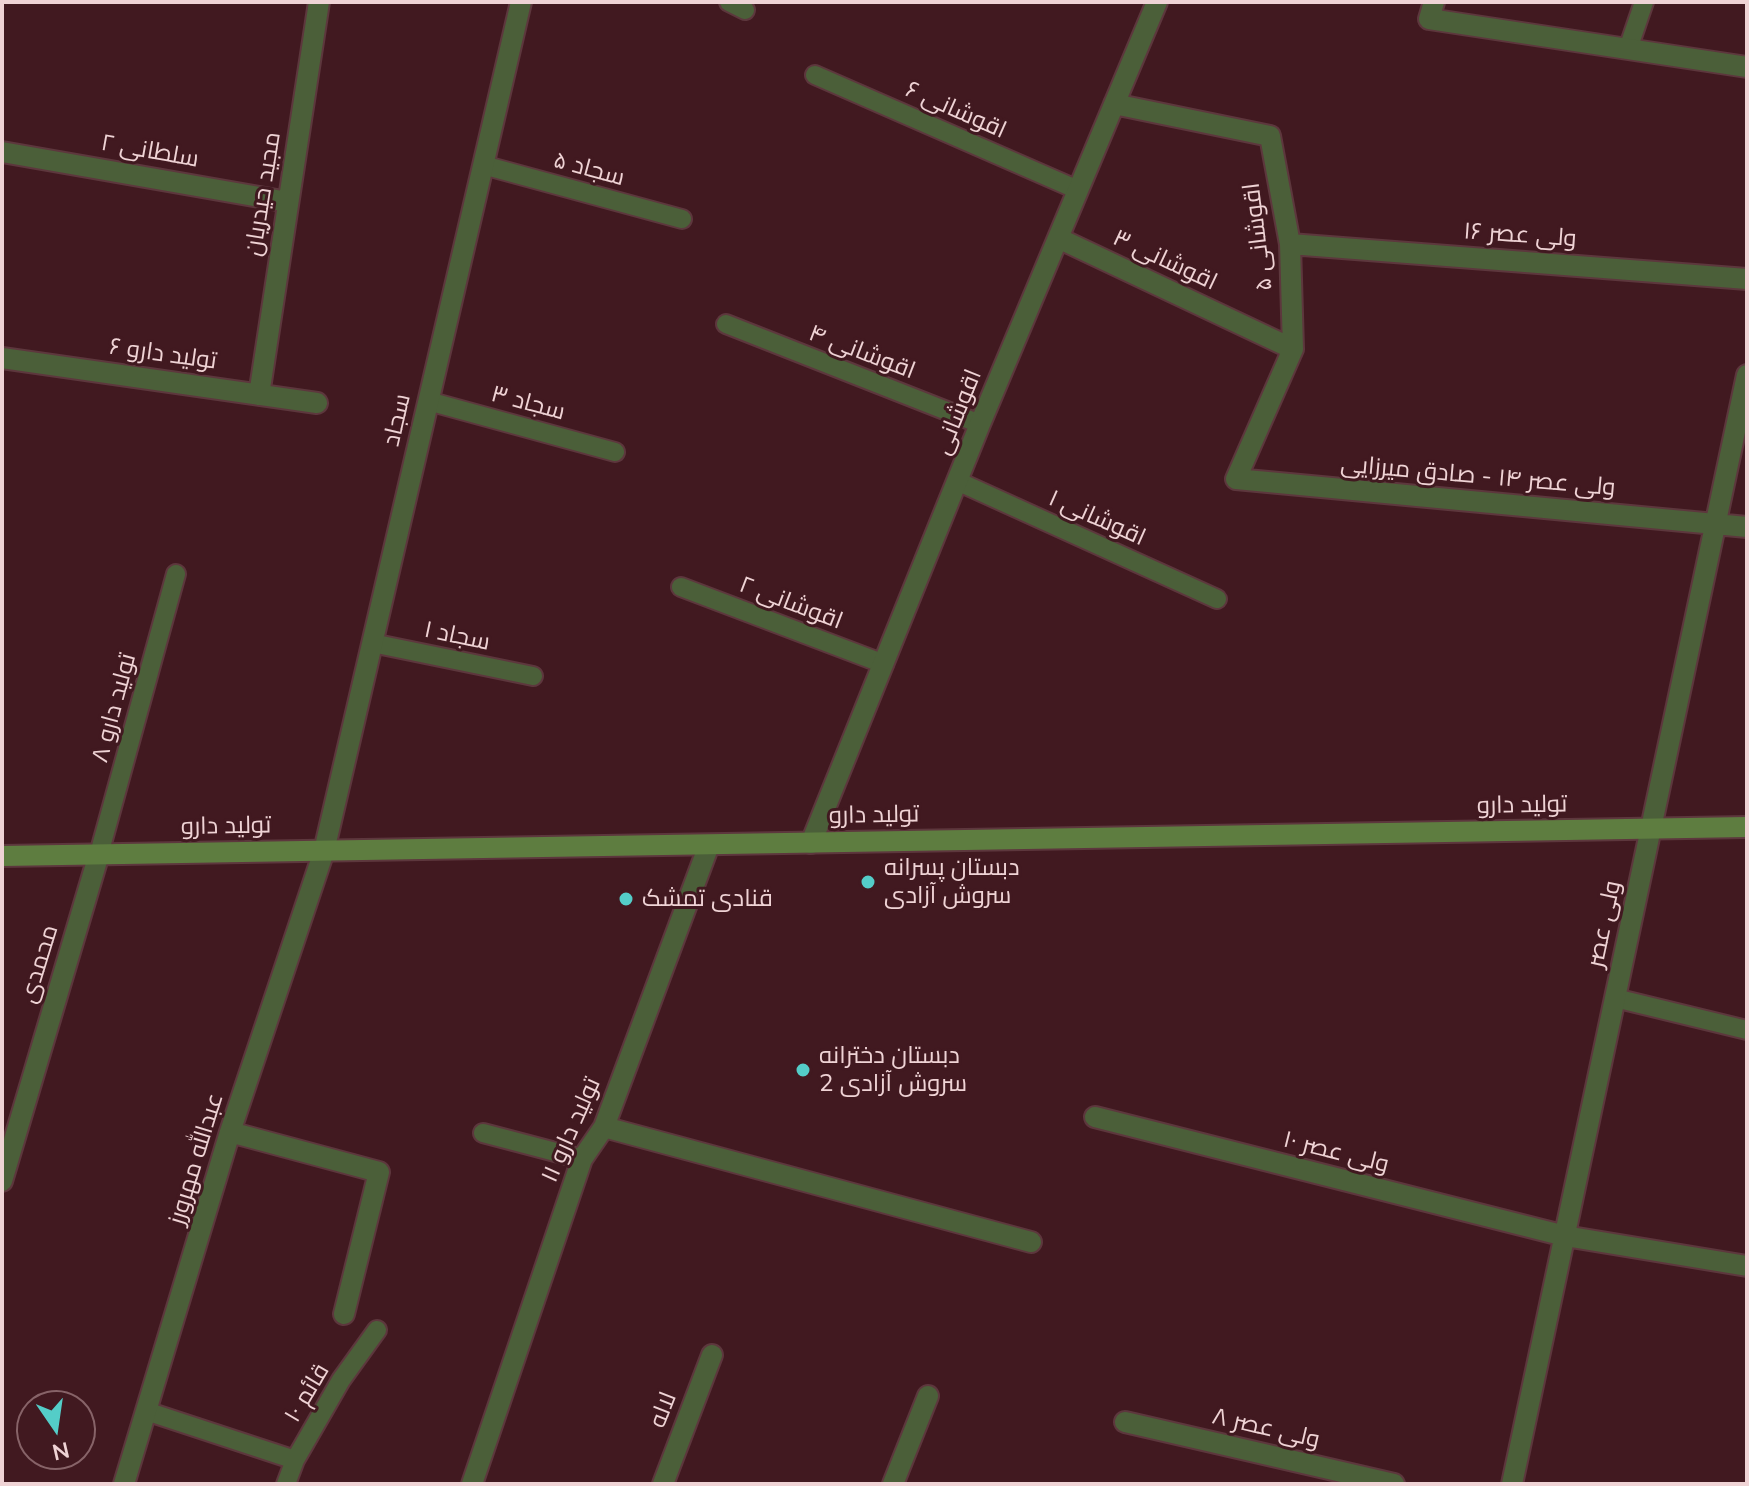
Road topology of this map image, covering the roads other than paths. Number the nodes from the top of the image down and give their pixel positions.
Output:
1 (319, 2) edge
2 (521, 2) edge
3 (1157, 2) edge
4 (1434, 2) edge
5 (1644, 2) edge
6 (1628, 49) junction
7 (1747, 67) edge
8 (815, 75) dead end
9 (1114, 104) junction
10 (2, 152) edge
11 (483, 165) junction
12 (1078, 190) junction
13 (288, 202) junction
14 (682, 219) dead end
15 (1058, 238) junction
16 (1290, 244) junction
17 (1747, 279) edge
18 (726, 324) dead end
19 (1293, 349) junction
20 (2, 358) edge
21 (1747, 375) edge
22 (259, 395) junction
23 (428, 401) junction
24 (317, 403) dead end
25 (980, 424) junction
26 (615, 452) dead end
27 (1236, 479) joint
28 (957, 481) junction
29 (1715, 524) junction
30 (1747, 527) edge
31 (176, 574) dead end
32 (681, 587) dead end
33 (1217, 599) dead end
34 (372, 643) junction
35 (884, 664) junction
36 (533, 676) dead end
37 (1747, 827) edge
38 (1651, 829) junction
39 (811, 843) junction
40 (709, 845) junction
41 (324, 851) junction
42 (99, 854) junction
43 (2, 856) edge
44 (1615, 998) junction
45 (1747, 1030) edge
46 (1095, 1117) dead end
47 (604, 1127) junction
48 (230, 1132) junction
49 (483, 1133) dead end
50 (582, 1159) junction
51 (2, 1181) edge
52 (1565, 1236) junction
53 (1031, 1242) dead end
54 (1747, 1266) edge
55 (344, 1314) dead end
56 (377, 1330) dead end
57 (712, 1355) dead end
58 (928, 1396) dead end
59 (146, 1411) junction
60 (1125, 1422) dead end
61 (295, 1460) junction
62 (124, 1484) edge
63 (286, 1484) edge
64 (472, 1484) edge
65 (663, 1484) edge
66 (893, 1484) edge
67 (1394, 1484) edge
68 (1512, 1484) edge

1 - 13 street, مجید حیدریان
2 - 11 street, سجاد
3 - 9 street, اقوشانی
4 - 6 street
5 - 6 lane
6 - 7 street
8 - 12 lane, اقوشانی ۶
9 - 12 street, اقوشانی
9 - 16 street, اقوشانی ۵
10 - 13 street, ۲ سلطانی
11 - 14 lane, سجاد ۵
11 - 23 street, سجاد
12 - 15 street, اقوشانی
13 - 22 street, مجید حیدریان
15 - 19 street, اقوشانی ۳
15 - 25 street, اقوشانی
16 - 17 street, ولی عصر ۱۶
16 - 19 street, اقوشانی ۵
18 - 25 lane, اقوشانی ۴
19 - 27 street, اقوشانی ۵
20 - 22 street, تولید دارو ۶
21 - 29 street, ولی عصر
22 - 24 street, تولید دارو ۶
23 - 26 lane, سجاد ۳
23 - 34 street, سجاد
25 - 28 street, اقوشانی
27 - 29 street, ولی عصر ۱۴ - صادق میرزایی
28 - 33 lane, اقوشانی ۱
28 - 35 street, اقوشانی
29 - 30 street, ولی عصر ۱۴ - صادق میرزایی
29 - 38 street, ولی عصر
31 - 42 lane, تولید دارو ۸
32 - 35 lane, اقوشانی ۲
34 - 36 lane, سجاد ۱
34 - 41 street, سجاد
35 - 39 street, اقوشانی
37 - 38 street, تولید دارو
38 - 39 street, تولید دارو
38 - 44 street, ولی عصر
39 - 40 street, تولید دارو
40 - 41 street, تولید دارو
40 - 47 street, تولید دارو ۱۱
41 - 42 street, تولید دارو
41 - 48 street, عبدالله مهرورز
42 - 43 street, تولید دارو
42 - 51 street, محمدی
44 - 45 lane
44 - 52 street, ولی عصر
46 - 52 street, ولی عصر ۱۰
47 - 50 street, تولید دارو ۱۱
47 - 53 street
48 - 55 street
48 - 59 street, عبدالله مهرورز
49 - 50 lane
50 - 64 street, تولید دارو ۱۱
52 - 54 street, ولی عصر ۱۰
52 - 68 street, ولی عصر
56 - 61 lane, قائم ۱۰
57 - 65 street, لاله
58 - 66 street
59 - 61 lane
59 - 62 street, عبدالله مهرورز
60 - 67 street, ولی عصر ۸
61 - 63 lane, قائم ۱۰

